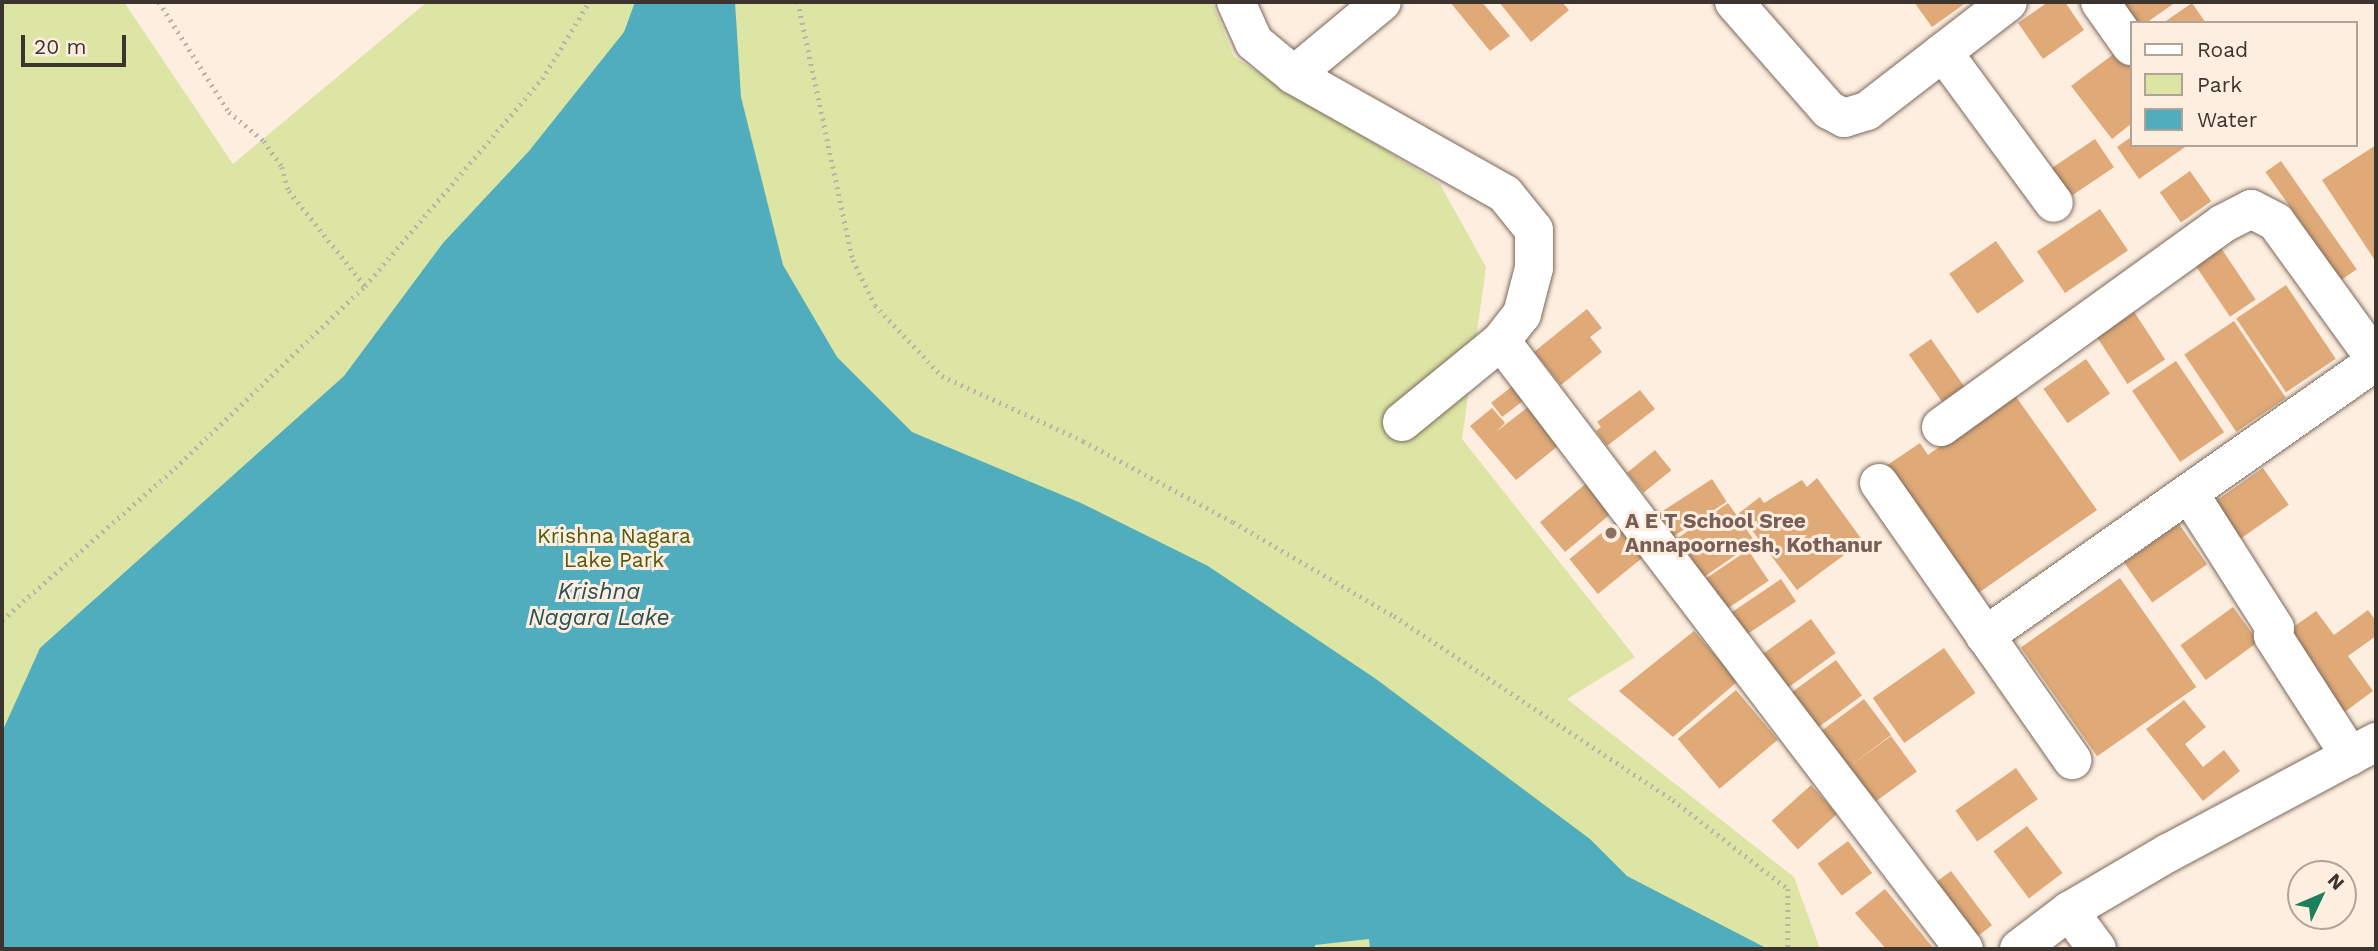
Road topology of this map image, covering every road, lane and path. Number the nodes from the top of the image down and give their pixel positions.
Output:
1 (159, 2) edge
2 (589, 2) edge
3 (798, 2) edge
4 (1236, 2) edge
5 (1382, 2) edge
6 (1734, 2) edge
7 (2008, 2) edge
8 (2100, 2) edge
9 (2130, 45) edge
10 (1943, 52) junction
11 (1294, 75) junction
12 (2054, 203) dead end
13 (365, 286) junction
14 (1501, 341) junction
15 (2376, 360) edge
16 (1402, 422) dead end
17 (1941, 427) dead end
18 (1879, 483) dead end
19 (2189, 493) junction
20 (2, 620) edge
21 (1985, 636) junction
22 (2363, 749) edge
23 (2072, 760) dead end
24 (2069, 911) junction
25 (1788, 949) edge
26 (1964, 949) edge
27 (2019, 949) edge
28 (2097, 949) edge

1 - 13 path
2 - 13 path
3 - 25 path
4 - 11 street
5 - 11 street
6 - 10 street
7 - 10 street
8 - 9 street
10 - 12 street
11 - 14 street
13 - 20 path
14 - 16 street
14 - 26 street
15 - 17 street
15 - 19 street
18 - 21 street
19 - 21 street
19 - 22 street
21 - 23 street
22 - 24 street
24 - 27 street
24 - 28 street

